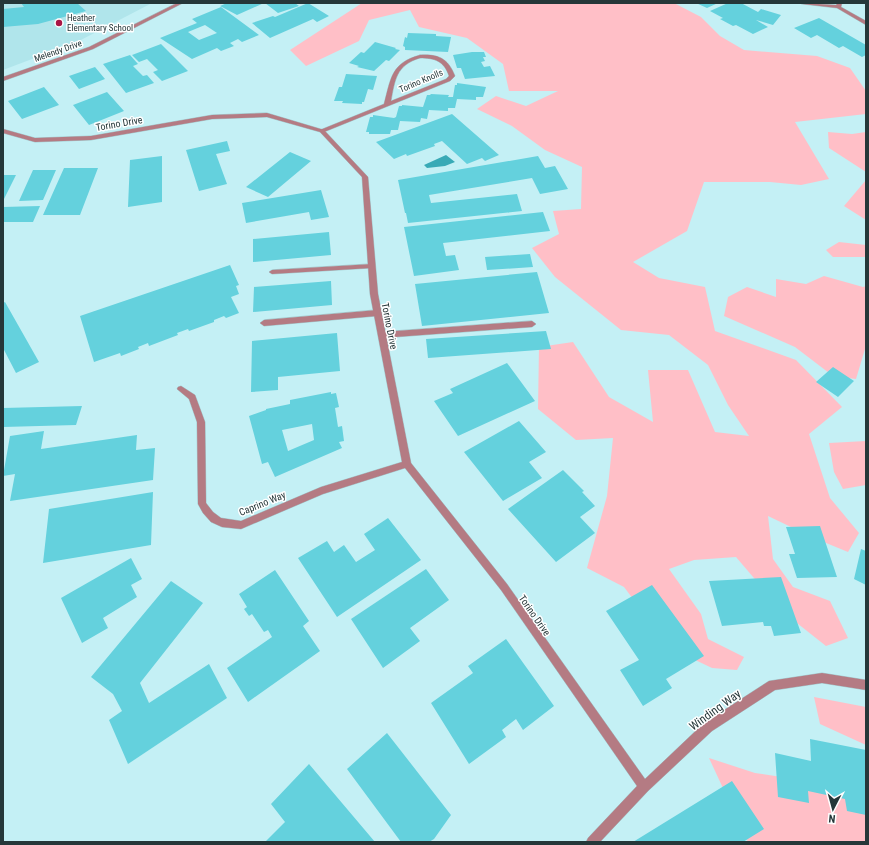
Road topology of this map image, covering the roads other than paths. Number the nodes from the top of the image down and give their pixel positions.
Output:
1 (181, 3) edge
2 (802, 3) edge
3 (839, 5) edge
4 (866, 23) edge
5 (3, 79) edge
6 (387, 105) junction
7 (3, 130) edge
8 (322, 131) junction
9 (372, 266) junction
10 (272, 272) dead end
11 (378, 313) junction
12 (264, 323) dead end
13 (532, 324) dead end
14 (382, 335) junction
15 (181, 389) dead end
16 (407, 464) junction
17 (866, 685) edge
18 (644, 787) junction
19 (592, 842) edge

1 - 5 street, Melendy Drive
2 - 3 street
3 - 4 street
6 - 6 street, Torino Knolls
6 - 8 street, Torino Knolls
7 - 8 street, Torino Drive
8 - 9 street, Torino Drive
9 - 10 street
9 - 11 street, Torino Drive
11 - 12 street
11 - 14 street, Torino Drive
13 - 14 street
14 - 16 street, Torino Drive
15 - 16 street, Caprino Way
16 - 18 street, Torino Drive
17 - 18 street, Winding Way
18 - 19 street, Winding Way

